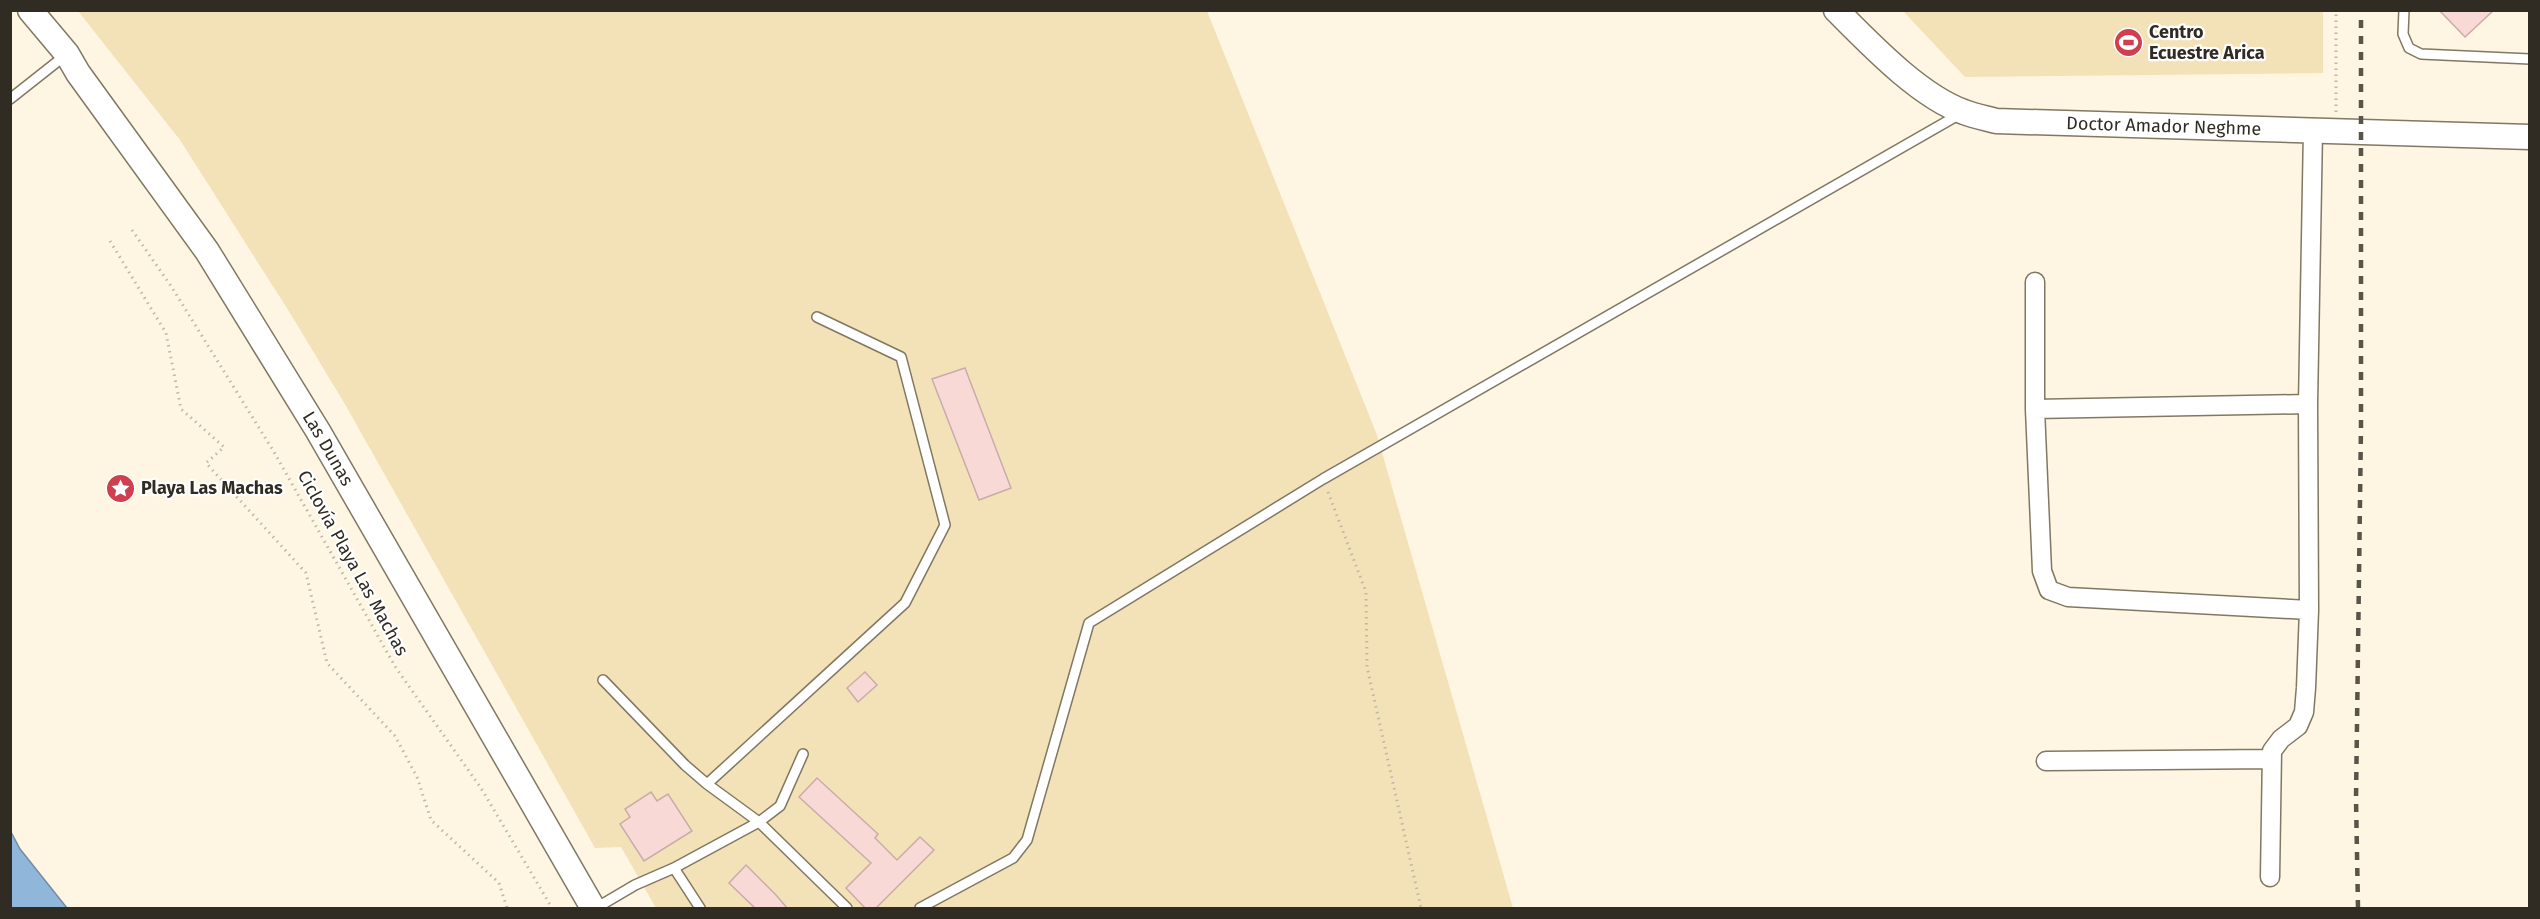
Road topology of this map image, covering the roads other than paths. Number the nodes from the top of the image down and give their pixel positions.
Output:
1 (30, 10) edge
2 (1836, 10) edge
3 (2404, 10) edge
4 (67, 54) junction
5 (2529, 59) edge
6 (10, 99) edge
7 (1963, 112) junction
8 (2325, 131) junction
9 (2529, 137) edge
10 (2035, 282) dead end
11 (817, 318) dead end
12 (2308, 404) junction
13 (2035, 409) junction
14 (2310, 610) junction
15 (603, 680) dead end
16 (803, 754) dead end
17 (2271, 759) junction
18 (2046, 761) dead end
19 (707, 784) junction
20 (759, 822) junction
21 (674, 868) junction
22 (2270, 877) dead end
23 (594, 909) edge
24 (700, 909) edge
25 (847, 909) edge
26 (920, 909) edge

1 - 4 main road, Las Dunas
2 - 7 main road, Doctor Amador Neghme
3 - 5 lane
4 - 6 lane
4 - 23 main road, Las Dunas
7 - 8 main road, Doctor Amador Neghme
7 - 26 lane
8 - 9 main road, Doctor Amador Neghme
8 - 12 street
10 - 13 street
11 - 19 lane
12 - 13 street
12 - 14 street
13 - 14 street
14 - 17 street
15 - 19 lane
16 - 20 lane
17 - 18 street
17 - 22 street
19 - 20 lane
20 - 21 lane
20 - 25 lane
21 - 23 lane
21 - 24 lane

